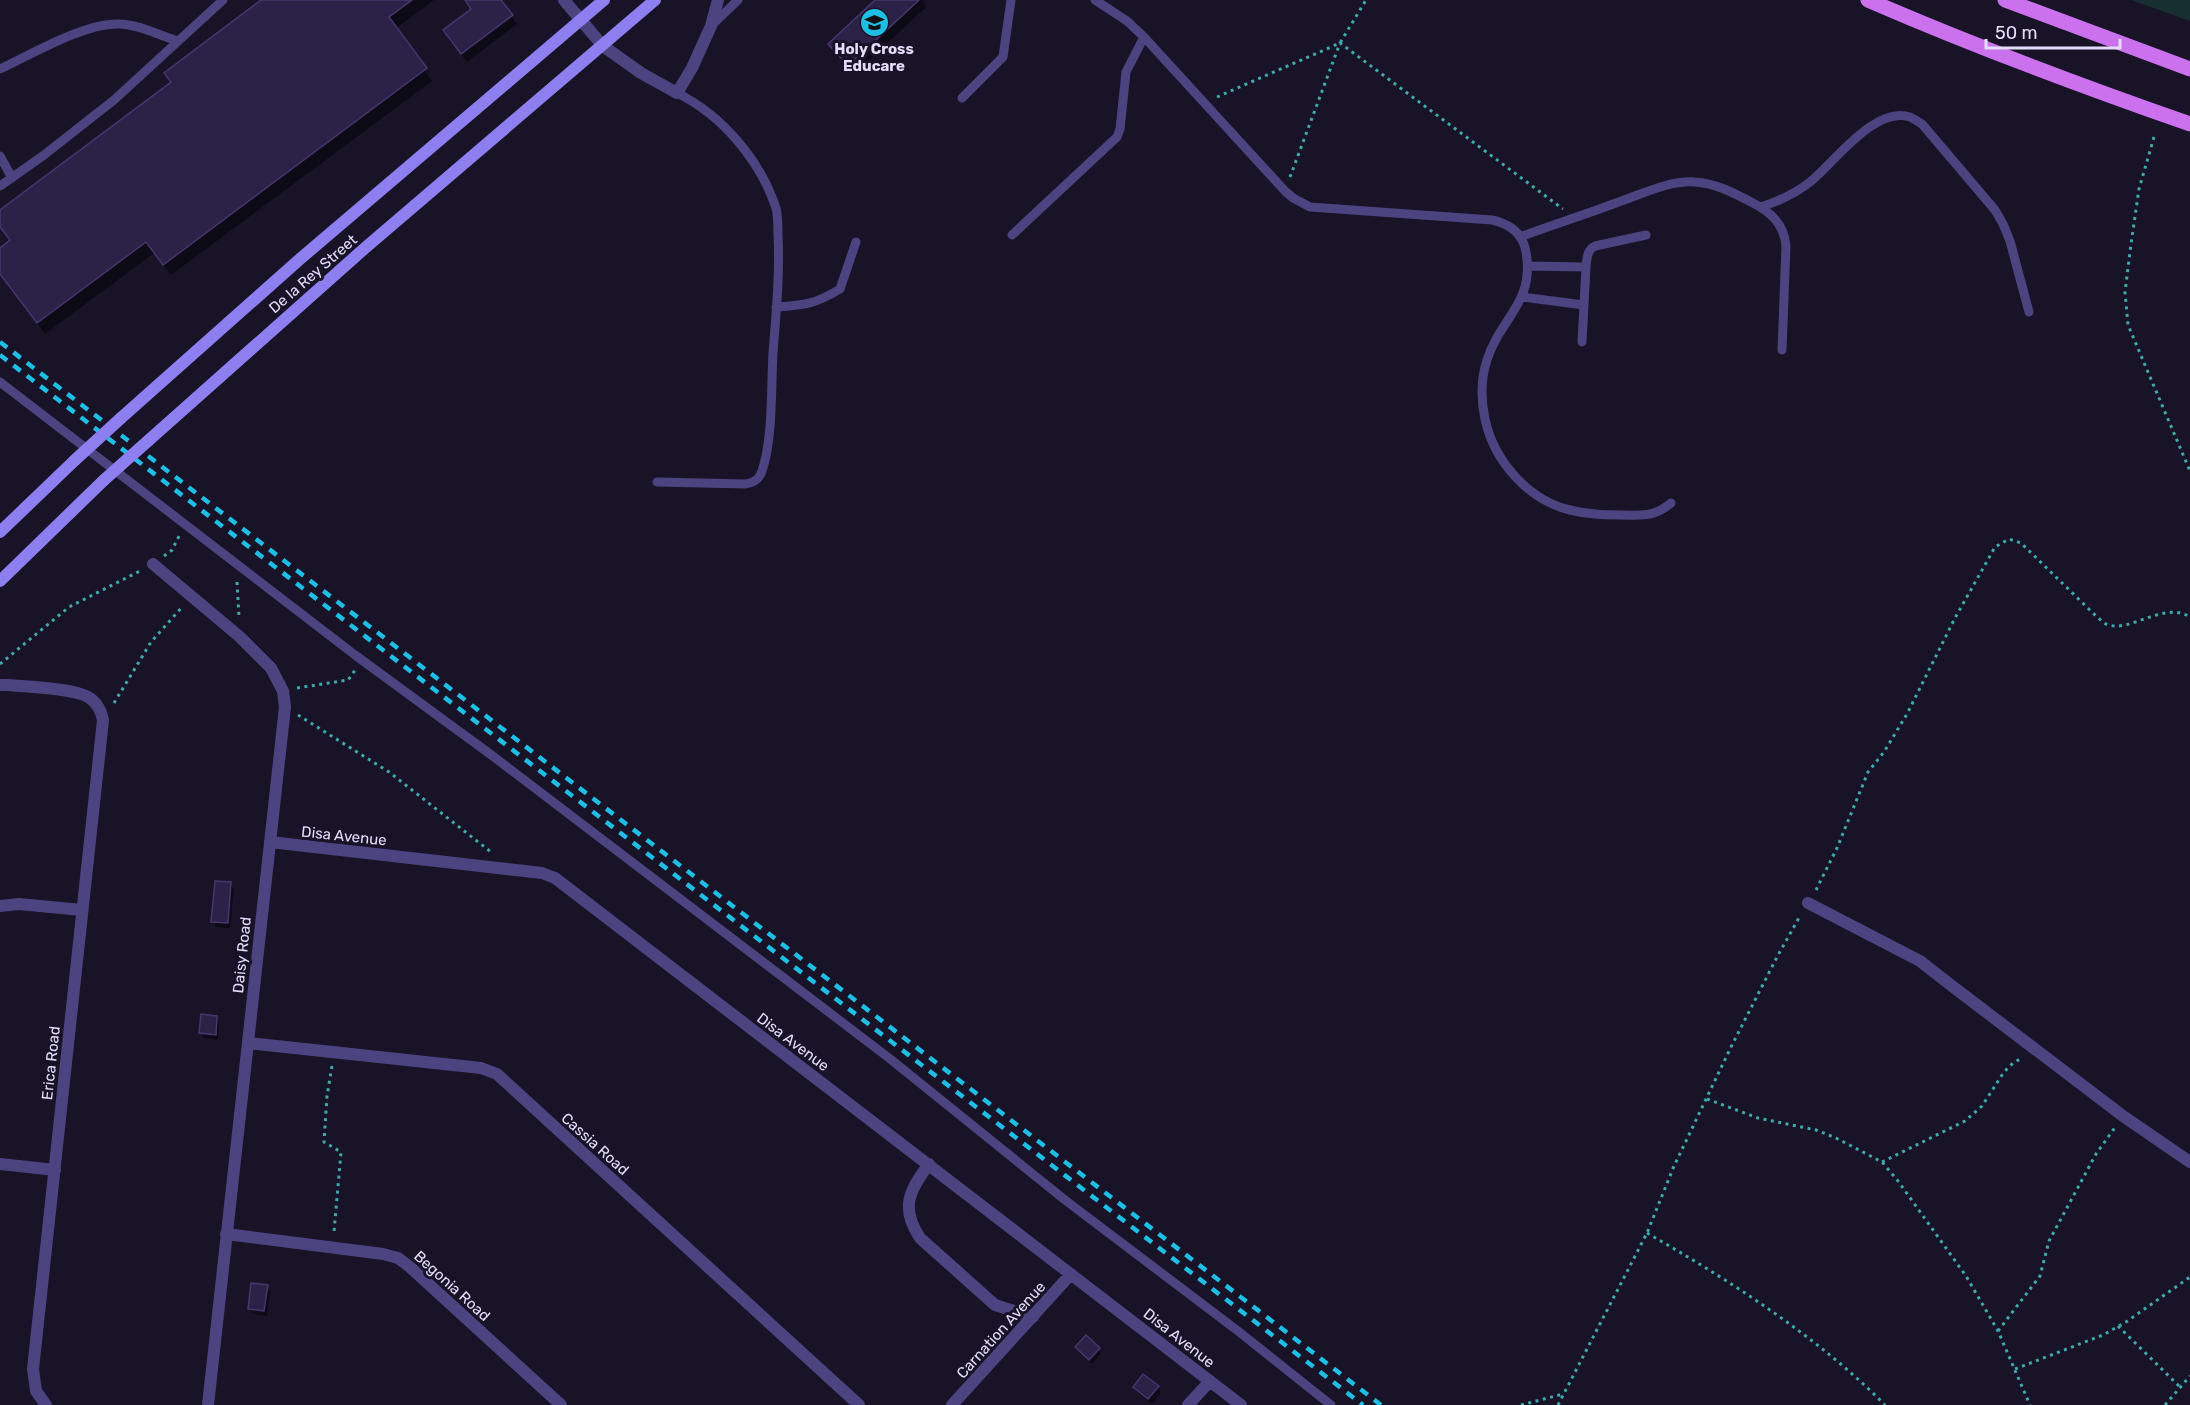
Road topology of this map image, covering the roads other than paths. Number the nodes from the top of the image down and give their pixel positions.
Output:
1 (223, 0) edge
2 (564, 0) edge
3 (604, 0) edge
4 (655, 0) edge
5 (718, 0) edge
6 (738, 0) edge
7 (1011, 0) edge
8 (1095, 0) edge
9 (1868, 0) edge
10 (2005, 0) edge
11 (581, 21) junction
12 (711, 26) junction
13 (1144, 37) junction
14 (178, 41) junction
15 (603, 46) junction
16 (0, 69) edge
17 (2190, 69) edge
18 (677, 93) junction
19 (962, 98) dead end
20 (2190, 124) edge
21 (0, 156) edge
22 (12, 178) junction
23 (0, 186) edge
24 (1761, 207) junction
25 (1012, 235) dead end
26 (1646, 235) dead end
27 (1520, 237) junction
28 (856, 242) dead end
29 (1528, 266) junction
30 (1586, 267) junction
31 (1522, 297) junction
32 (1584, 304) junction
33 (776, 307) junction
34 (2029, 312) dead end
35 (1582, 342) dead end
36 (1782, 350) dead end
37 (0, 382) edge
38 (657, 482) dead end
39 (1671, 503) dead end
40 (0, 532) edge
41 (153, 564) road end
42 (0, 581) edge
43 (0, 686) edge
44 (270, 842) junction
45 (1809, 903) road end
46 (0, 906) edge
47 (82, 910) junction
48 (248, 1043) junction
49 (2190, 1162) edge
50 (0, 1164) edge
51 (929, 1164) junction
52 (55, 1170) junction
53 (226, 1234) junction
54 (1071, 1274) junction
55 (1033, 1317) junction
56 (1210, 1381) junction
57 (46, 1405) edge
58 (208, 1405) edge
59 (561, 1405) edge
60 (859, 1405) edge
61 (952, 1405) edge
62 (1188, 1405) edge
63 (1241, 1405) edge
64 (1331, 1405) edge

1 - 14 lane
2 - 11 street
3 - 11 main road, De la Rey Street
4 - 15 main road, De la Rey Street
5 - 12 street
6 - 12 lane
7 - 19 lane
8 - 13 lane
9 - 20 main road
10 - 17 main road
11 - 15 street
11 - 40 main road, De la Rey Street, bridge
12 - 18 street
13 - 25 lane
13 - 27 lane
14 - 16 lane
14 - 22 lane
15 - 18 street
15 - 42 main road, De la Rey Street, bridge
18 - 33 lane
21 - 22 lane
22 - 23 lane
24 - 27 lane
24 - 34 lane
24 - 36 lane
26 - 30 lane
27 - 29 lane
28 - 33 lane
29 - 30 lane
29 - 31 lane
30 - 32 lane
31 - 32 lane
31 - 39 lane
32 - 35 lane
33 - 38 lane
37 - 64 lane
41 - 44 street, Daisy Road
43 - 47 street, Erica Road
44 - 48 street, Daisy Road
44 - 51 street, Disa Avenue
45 - 49 street
46 - 47 street
47 - 52 street, Erica Road
48 - 53 street, Daisy Road
48 - 60 street, Cassia Road
50 - 52 street
51 - 54 street, Disa Avenue
51 - 55 street
52 - 57 street, Erica Road
53 - 58 street, Daisy Road
53 - 59 street, Begonia Road
54 - 55 street, Carnation Avenue
54 - 56 street, Disa Avenue
55 - 61 street, Carnation Avenue
56 - 62 street
56 - 63 street, Disa Avenue

